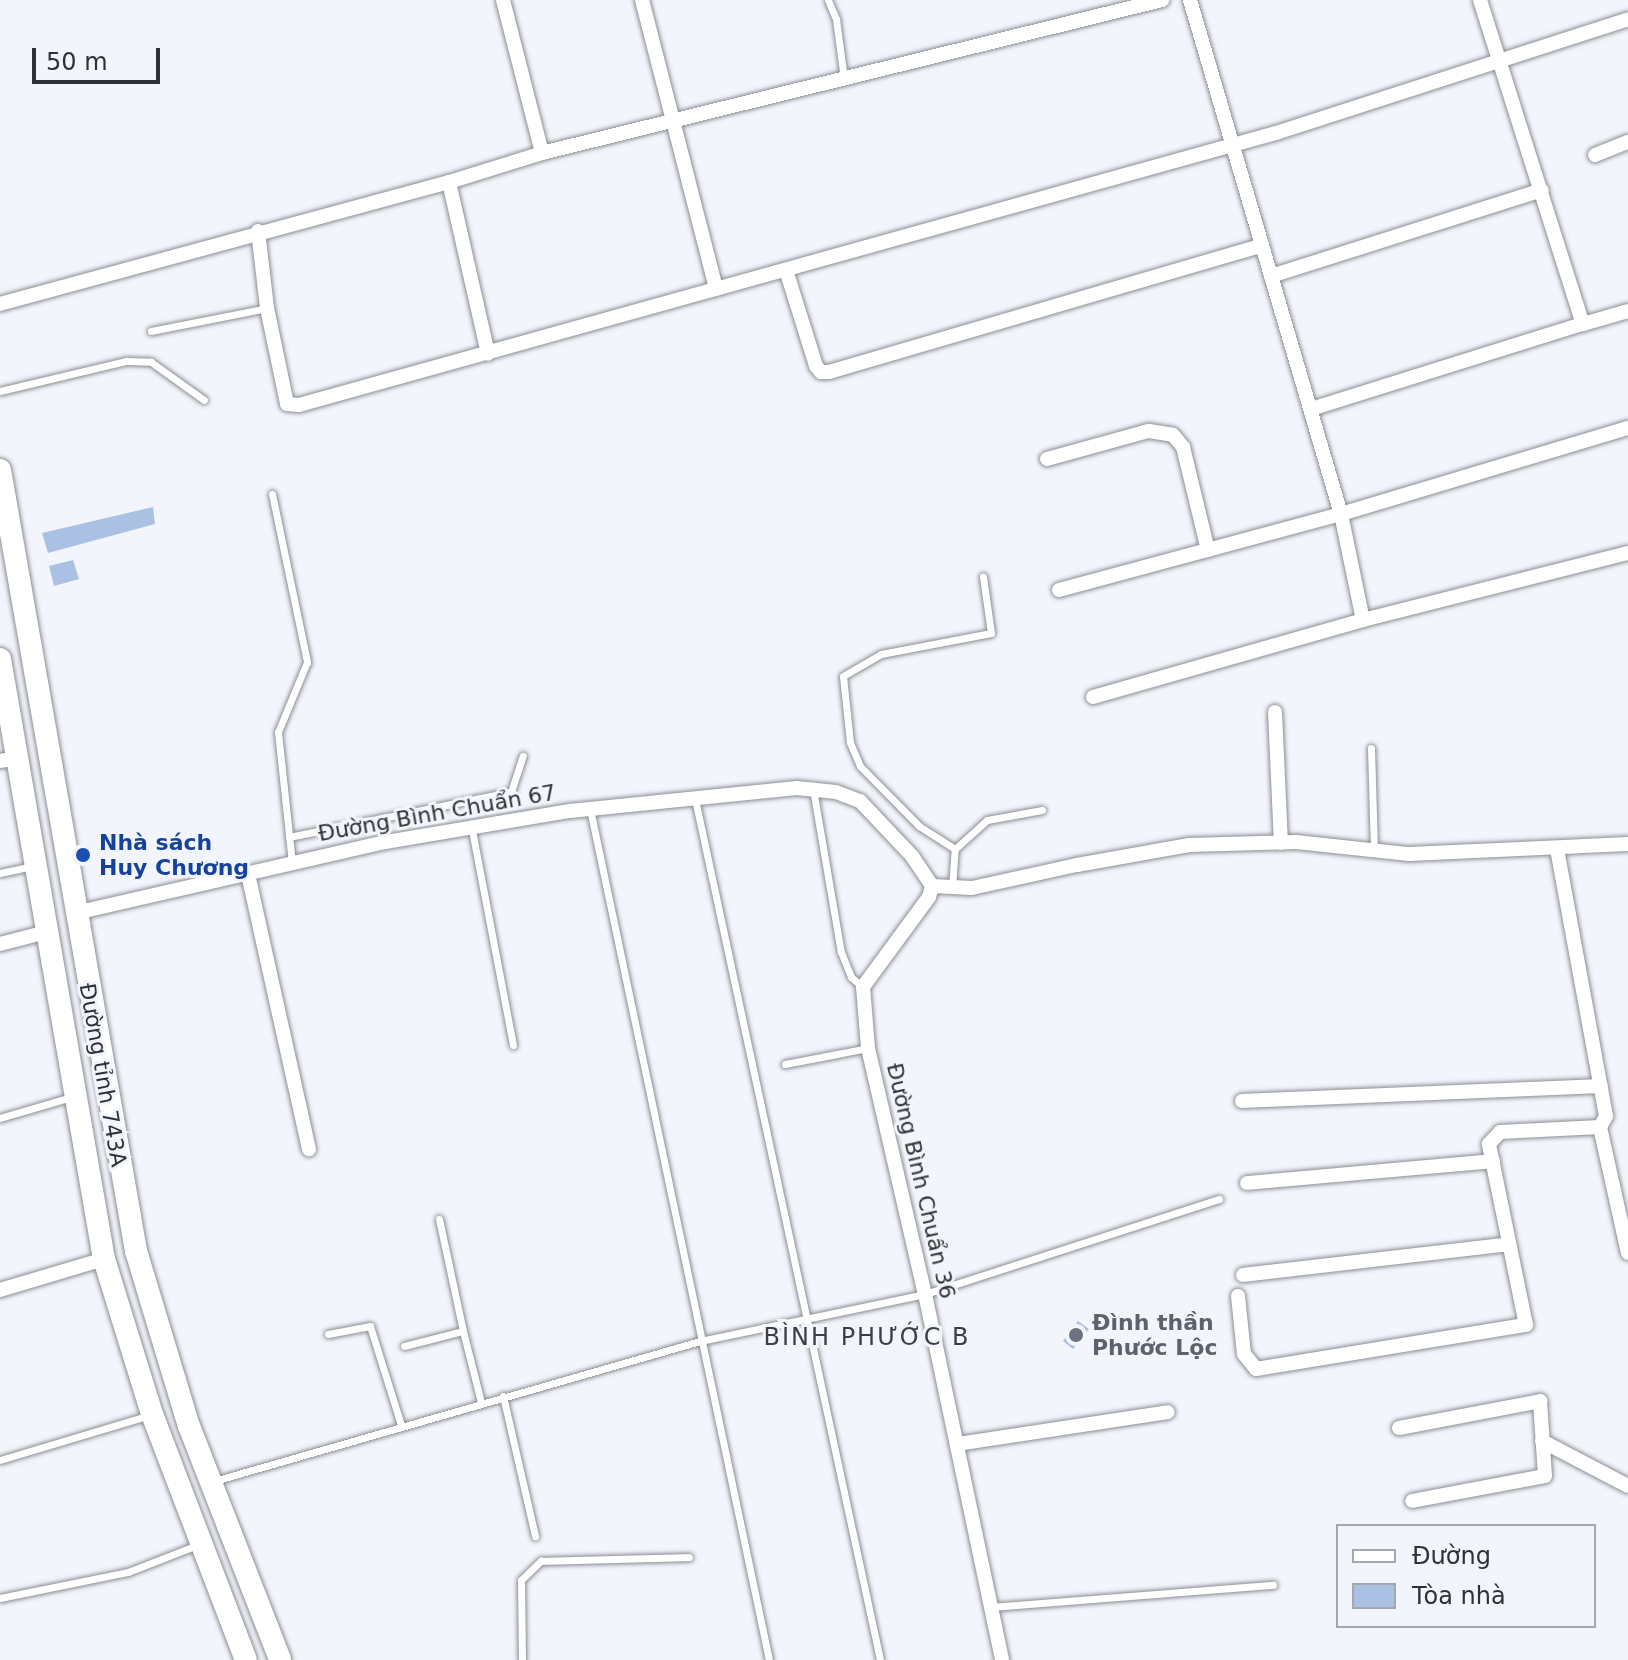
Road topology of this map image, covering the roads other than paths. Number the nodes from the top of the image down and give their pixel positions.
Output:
1 (503, 0) edge
2 (642, 0) edge
3 (828, 0) edge
4 (1162, 0) edge
5 (1190, 0) edge
6 (1480, 0) edge
7 (1628, 19) edge
8 (1500, 59) junction
9 (844, 79) junction
10 (672, 121) junction
11 (1628, 142) edge
12 (1233, 145) junction
13 (542, 153) junction
14 (1595, 155) dead end
15 (449, 182) junction
16 (1542, 190) junction
17 (258, 231) junction
18 (1261, 246) junction
19 (786, 270) junction
20 (1271, 276) junction
21 (716, 289) junction
22 (0, 304) edge
23 (267, 308) junction
24 (1628, 311) edge
25 (1583, 324) junction
26 (151, 331) dead end
27 (488, 354) junction
28 (0, 391) edge
29 (204, 400) dead end
30 (1311, 409) junction
31 (1628, 428) edge
32 (1047, 459) dead end
33 (0, 470) edge
34 (272, 494) dead end
35 (1341, 514) junction
36 (1208, 550) junction
37 (1628, 553) edge
38 (983, 577) dead end
39 (1059, 590) dead end
40 (1363, 620) junction
41 (0, 659) edge
42 (1093, 697) dead end
43 (1275, 712) dead end
44 (1371, 748) dead end
45 (523, 756) dead end
46 (8, 760) edge
47 (813, 789) junction
48 (694, 797) junction
49 (590, 809) junction
50 (1042, 810) dead end
51 (472, 830) junction
52 (289, 837) junction
53 (1281, 843) junction
54 (1628, 844) edge
55 (955, 849) junction
56 (1557, 849) junction
57 (1374, 850) junction
58 (292, 863) junction
59 (35, 865) junction
60 (0, 873) edge
61 (248, 874) junction
62 (932, 886) junction
63 (952, 888) junction
64 (75, 913) junction
65 (46, 932) junction
66 (0, 944) edge
67 (863, 987) junction
68 (513, 1045) dead end
69 (868, 1048) junction
70 (785, 1064) dead end
71 (1601, 1086) junction
72 (74, 1096) junction
73 (1242, 1101) dead end
74 (0, 1118) edge
75 (1600, 1127) junction
76 (309, 1149) dead end
77 (1493, 1161) junction
78 (1247, 1183) dead end
79 (1219, 1199) dead end
80 (439, 1219) dead end
81 (1509, 1244) junction
82 (1628, 1253) edge
83 (104, 1259) junction
84 (1243, 1275) dead end
85 (0, 1290) edge
86 (925, 1294) junction
87 (1238, 1296) dead end
88 (807, 1318) junction
89 (463, 1331) junction
90 (328, 1334) dead end
91 (700, 1341) junction
92 (404, 1346) dead end
93 (503, 1396) junction
94 (481, 1402) junction
95 (1168, 1412) dead end
96 (152, 1414) junction
97 (401, 1425) junction
98 (1399, 1428) dead end
99 (1542, 1441) junction
100 (957, 1444) junction
101 (0, 1460) edge
102 (212, 1482) junction
103 (1628, 1486) edge
104 (1412, 1501) dead end
105 (535, 1536) dead end
106 (202, 1543) junction
107 (689, 1557) dead end
108 (1273, 1585) dead end
109 (0, 1598) edge
110 (991, 1607) junction
111 (246, 1660) edge
112 (280, 1660) edge
113 (522, 1660) edge
114 (769, 1660) edge
115 (880, 1660) edge
116 (1002, 1660) edge

1 - 13 street
2 - 10 street
3 - 9 lane
4 - 9 street
5 - 12 street
6 - 8 street
7 - 8 street
8 - 12 street
8 - 16 street
9 - 10 street
10 - 13 street
10 - 21 street
11 - 14 street
12 - 18 street
12 - 19 street
13 - 15 street
15 - 17 street
15 - 27 street
16 - 20 street
16 - 25 street
17 - 22 street
17 - 23 street
18 - 19 street
18 - 20 street
19 - 21 street
20 - 30 street
21 - 27 street
23 - 26 lane
23 - 27 street
24 - 25 street
25 - 30 street
28 - 29 lane
30 - 35 street
31 - 35 street
32 - 36 street
33 - 64 main road, Đường tỉnh 743A
34 - 52 lane
35 - 36 street
35 - 40 street
36 - 39 street
37 - 40 street
38 - 55 lane
40 - 42 street
41 - 46 main road, Đường tỉnh 743A
43 - 53 street
44 - 57 lane
45 - 52 lane
46 - 59 main road, Đường tỉnh 743A
47 - 48 street, Đường Bình Chuẩn 67
47 - 62 street
47 - 67 lane
48 - 49 street, Đường Bình Chuẩn 67
48 - 88 lane
49 - 51 street, Đường Bình Chuẩn 67
49 - 91 lane
50 - 55 lane
51 - 58 street, Đường Bình Chuẩn 67
51 - 68 lane
52 - 58 lane
53 - 57 street
53 - 63 street
54 - 56 street
55 - 63 lane
56 - 57 street
56 - 71 street
58 - 61 street, Đường Bình Chuẩn 67
59 - 60 lane
59 - 65 main road, Đường tỉnh 743A
61 - 64 street, Đường Bình Chuẩn 67
61 - 76 street
62 - 63 street
62 - 67 street
64 - 102 main road, Đường tỉnh 743A
65 - 66 street
65 - 72 main road, Đường tỉnh 743A
67 - 69 street, Đường Bình Chuẩn 36
69 - 70 lane
69 - 86 street, Đường Bình Chuẩn 36
71 - 73 street
71 - 75 street
72 - 74 lane
72 - 83 main road, Đường tỉnh 743A
75 - 77 street
75 - 82 street
77 - 78 street
77 - 81 street
79 - 86 lane
80 - 89 lane
81 - 84 street
81 - 87 street
83 - 85 street
83 - 96 main road, Đường tỉnh 743A
86 - 88 lane
86 - 100 street, Đường Bình Chuẩn 36
88 - 91 lane
88 - 115 lane
89 - 92 lane
89 - 94 lane
90 - 97 lane
91 - 93 lane
91 - 114 lane
93 - 94 lane
93 - 105 lane
94 - 97 lane
95 - 100 street
96 - 101 lane
96 - 106 main road, Đường tỉnh 743A
97 - 102 lane
98 - 99 street
99 - 103 street
99 - 104 street
100 - 110 street, Đường Bình Chuẩn 36
102 - 112 main road, Đường tỉnh 743A
106 - 109 lane
106 - 111 main road, Đường tỉnh 743A
107 - 113 lane
108 - 110 lane
110 - 116 street, Đường Bình Chuẩn 36

